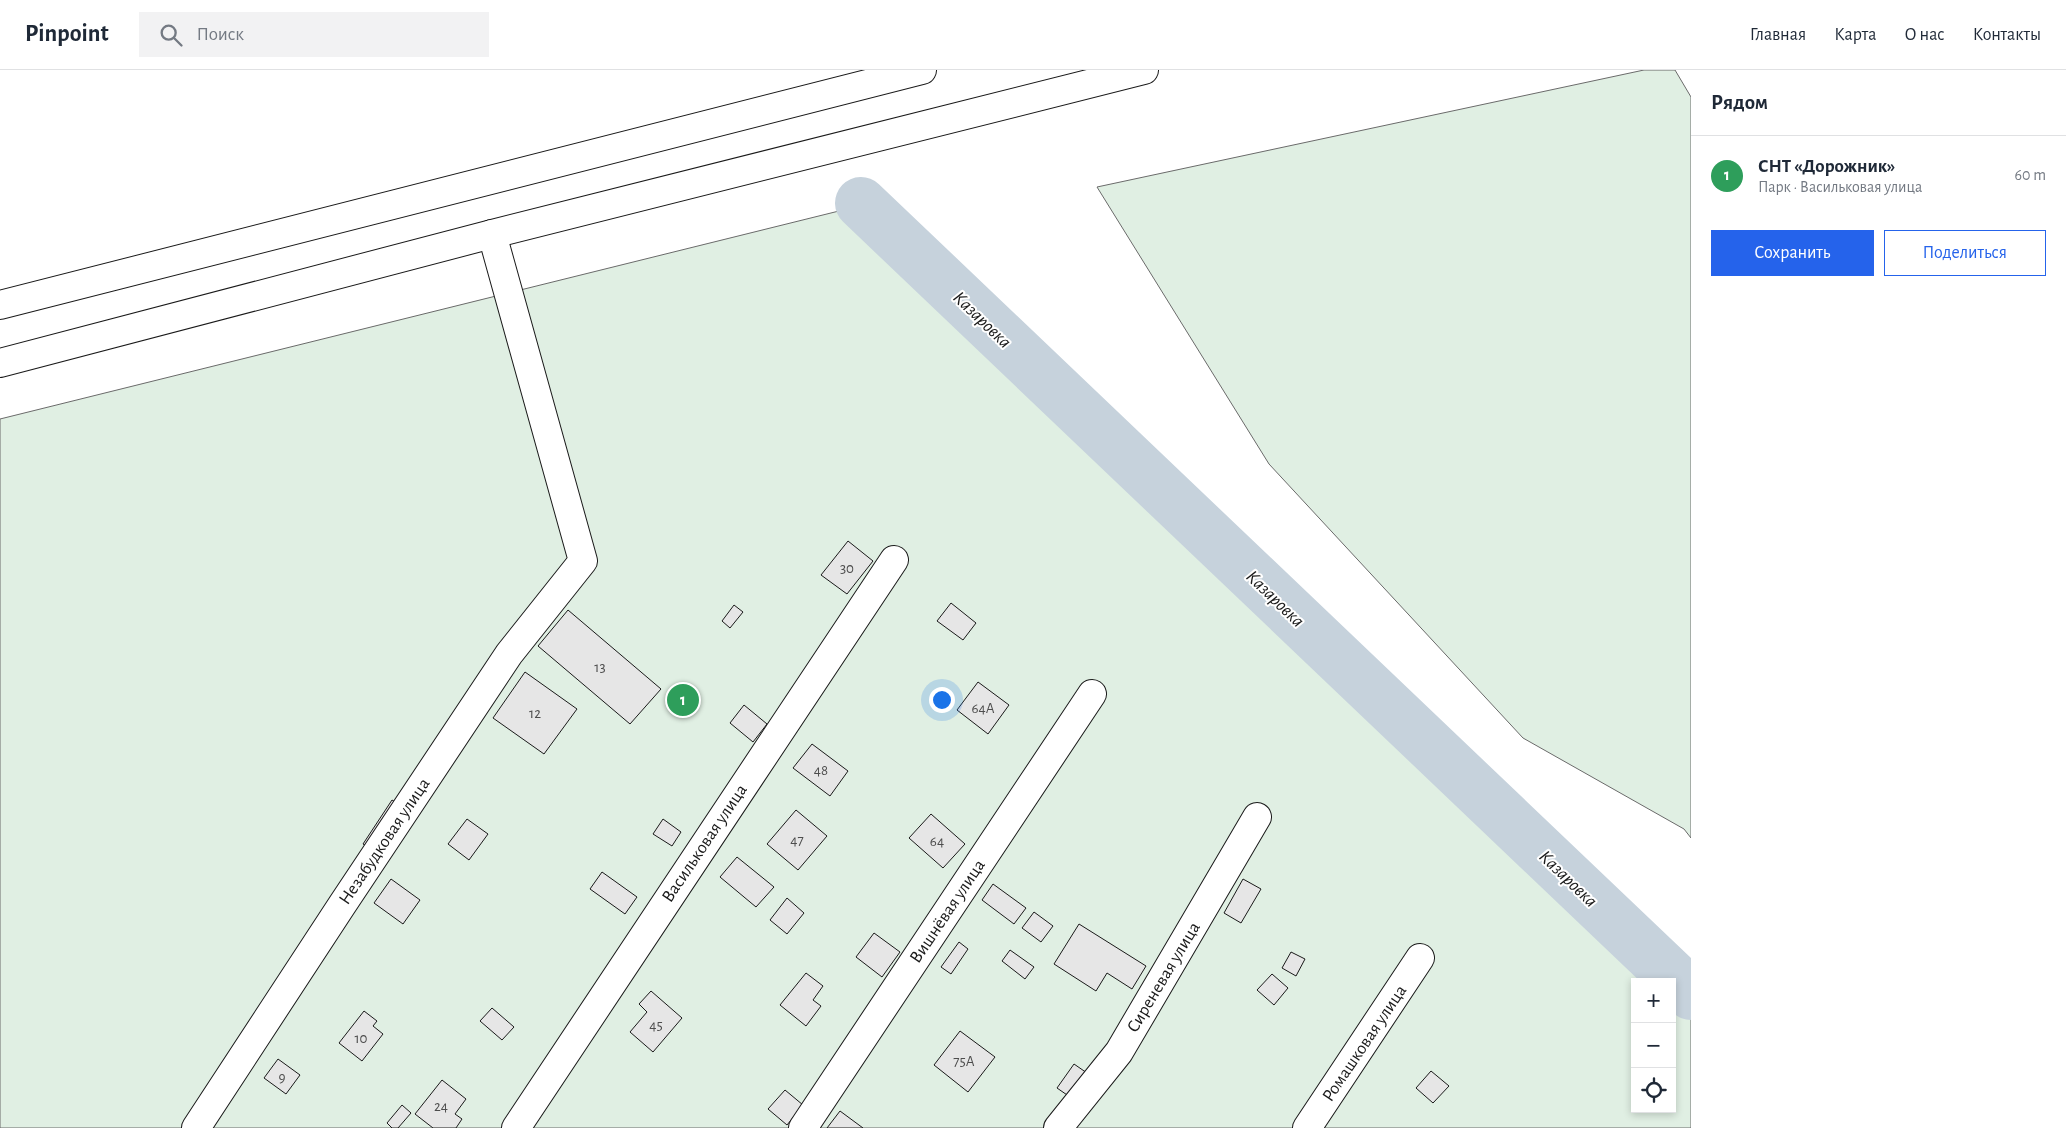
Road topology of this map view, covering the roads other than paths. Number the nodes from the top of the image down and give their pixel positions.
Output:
1 (922, 70) edge
2 (1144, 70) edge
3 (492, 234) junction
4 (0, 305) edge
5 (0, 363) edge
6 (894, 560) dead end
7 (1092, 694) dead end
8 (1257, 817) dead end
9 (1420, 958) dead end
10 (196, 1128) edge
11 (516, 1128) edge
12 (803, 1128) edge
13 (1058, 1128) edge
14 (1307, 1128) edge

1 - 4 main road
2 - 3 main road
3 - 5 main road
3 - 10 main road, Незабудковая улица
6 - 11 main road, Васильковая улица
7 - 12 main road, Вишнёвая улица
8 - 13 main road, Сиреневая улица
9 - 14 main road, Ромашковая улица

